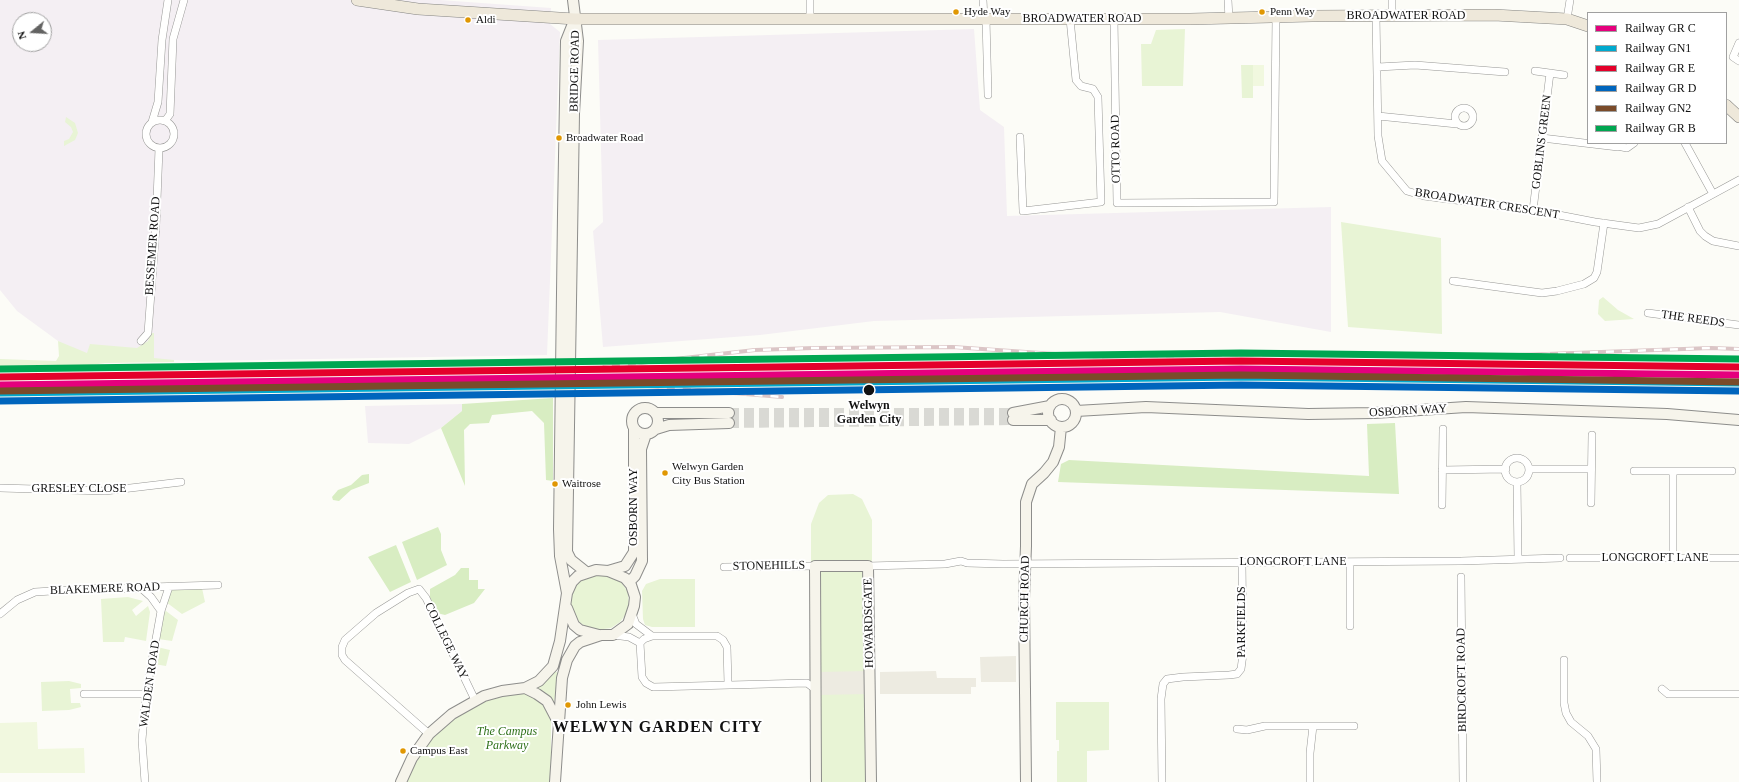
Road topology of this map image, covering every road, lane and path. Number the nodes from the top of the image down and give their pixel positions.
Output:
1 (168, 0) edge
2 (184, 0) edge
3 (357, 0) edge
4 (573, 0) edge
5 (810, 0) edge
6 (983, 0) edge
7 (1228, 0) edge
8 (1392, 0) edge
9 (1570, 0) edge
10 (1376, 16) junction
11 (1392, 16) junction
12 (1276, 18) junction
13 (575, 19) junction
14 (810, 19) junction
15 (985, 19) junction
16 (1070, 19) junction
17 (1114, 19) junction
18 (1229, 19) junction
19 (1568, 19) junction
20 (1587, 26) edge
21 (1739, 43) edge
22 (1739, 61) edge
23 (1378, 67) junction
24 (1535, 71) dead end
25 (1505, 72) dead end
26 (1550, 73) junction
27 (1564, 75) dead end
28 (988, 95) dead end
29 (1727, 106) edge
30 (1378, 116) junction
31 (1739, 117) edge
32 (165, 121) junction
33 (152, 122) junction
34 (1457, 124) dead end
35 (1020, 137) dead end
36 (1542, 138) junction
37 (1587, 143) edge
38 (1593, 144) edge
39 (1619, 144) edge
40 (1633, 144) edge
41 (1686, 144) edge
42 (159, 149) junction
43 (1739, 180) edge
44 (1713, 194) junction
45 (1688, 207) junction
46 (1533, 210) junction
47 (1604, 223) junction
48 (1739, 246) edge
49 (1453, 281) dead end
50 (1648, 313) dead end
51 (1739, 326) edge
52 (141, 341) dead end
53 (565, 405) junction
54 (1050, 406) junction
55 (1076, 411) junction
56 (729, 412) tunnel mouth
57 (655, 414) junction
58 (1051, 420) junction
59 (1739, 420) edge
60 (729, 423) tunnel mouth
61 (1061, 427) junction
62 (634, 428) junction
63 (656, 428) junction
64 (1443, 429) dead end
65 (646, 434) junction
66 (1592, 435) dead end
67 (1506, 469) junction
68 (1529, 469) junction
69 (1591, 469) junction
70 (1442, 470) junction
71 (1634, 471) dead end
72 (1673, 471) junction
73 (1732, 471) dead end
74 (181, 482) dead end
75 (1517, 482) junction
76 (0, 488) edge
77 (1591, 503) dead end
78 (1442, 505) dead end
79 (1560, 558) dead end
80 (1570, 558) dead end
81 (1673, 558) junction
82 (1739, 558) edge
83 (1518, 559) junction
84 (1242, 562) junction
85 (1350, 562) junction
86 (1025, 564) junction
87 (815, 566) junction
88 (868, 566) junction
89 (724, 567) dead end
90 (608, 571) junction
91 (586, 572) junction
92 (1461, 578) dead end
93 (628, 582) junction
94 (218, 585) dead end
95 (169, 587) junction
96 (142, 590) junction
97 (567, 593) junction
98 (566, 605) junction
99 (161, 611) junction
100 (0, 614) edge
101 (632, 614) junction
102 (1350, 626) dead end
103 (601, 635) junction
104 (613, 635) junction
105 (652, 636) junction
106 (640, 643) junction
107 (1564, 660) dead end
108 (728, 684) junction
109 (525, 688) junction
110 (815, 689) junction
111 (1662, 689) dead end
112 (84, 694) dead end
113 (146, 694) junction
114 (1739, 694) edge
115 (475, 700) junction
116 (558, 722) junction
117 (1313, 726) junction
118 (1354, 726) dead end
119 (1236, 729) dead end
120 (429, 734) junction
121 (555, 781) edge
122 (145, 782) edge
123 (401, 782) edge
124 (816, 782) edge
125 (871, 782) edge
126 (1026, 782) edge
127 (1162, 782) edge
128 (1310, 782) edge
129 (1463, 782) edge
130 (1597, 782) edge

1 - 33 street
2 - 32 street
3 - 13 main road
4 - 13 street, BRIDGE ROAD
5 - 14 street
6 - 15 street
7 - 18 street
8 - 11 street
9 - 19 street
10 - 11 main road, BROADWATER ROAD
10 - 12 main road, BROADWATER ROAD
10 - 23 street, BROADWATER CRESCENT
11 - 19 main road, BROADWATER ROAD
12 - 17 street, OTTO ROAD
12 - 18 main road, BROADWATER ROAD
13 - 14 main road, BROADWATER ROAD
13 - 53 street, BRIDGE ROAD
14 - 15 main road, BROADWATER ROAD
15 - 16 main road, BROADWATER ROAD
15 - 28 street
16 - 17 main road, BROADWATER ROAD
16 - 35 street
17 - 18 main road, BROADWATER ROAD
19 - 20 main road, BROADWATER ROAD
21 - 22 street
23 - 25 street
23 - 30 street, BROADWATER CRESCENT
24 - 26 street
26 - 27 street
26 - 36 street, GOBLINS GREEN
29 - 31 main road
30 - 34 street
30 - 46 street, BROADWATER CRESCENT
32 - 33 street
32 - 42 street
33 - 42 street
36 - 37 street
36 - 46 street, GOBLINS GREEN
38 - 39 street
39 - 40 street
41 - 44 street
42 - 52 street, BESSEMER ROAD
43 - 44 street, BROADWATER CRESCENT
44 - 45 street, BROADWATER CRESCENT
45 - 47 street, BROADWATER CRESCENT
45 - 48 street
46 - 47 street, BROADWATER CRESCENT
47 - 49 street
50 - 51 street, THE REEDS
53 - 91 street, BRIDGE ROAD
53 - 97 street, BRIDGE ROAD
54 - 55 street
54 - 58 street
54 - 58 street
55 - 59 street, OSBORN WAY
55 - 61 street
56 - 57 street
57 - 62 street
57 - 63 street
58 - 61 street
60 - 63 street
61 - 86 street, CHURCH ROAD
62 - 65 street
62 - 90 street, OSBORN WAY
63 - 65 street
64 - 70 street
65 - 93 street, OSBORN WAY
66 - 69 street
67 - 68 street
67 - 70 street
67 - 75 street
68 - 69 street
68 - 75 street
69 - 77 street
70 - 78 street
71 - 72 street
72 - 73 street
72 - 81 street
74 - 76 street, GRESLEY CLOSE
75 - 83 street
79 - 83 street, LONGCROFT LANE
80 - 81 street, LONGCROFT LANE
81 - 82 street, LONGCROFT LANE
83 - 85 street, LONGCROFT LANE
84 - 85 street, LONGCROFT LANE
84 - 86 street, LONGCROFT LANE
84 - 127 street, PARKFIELDS
85 - 102 street
86 - 88 street, LONGCROFT LANE
86 - 126 street, CHURCH ROAD
87 - 88 street, HOWARDSGATE
87 - 89 street, STONEHILLS
87 - 110 street
88 - 125 street, HOWARDSGATE
90 - 91 street
90 - 93 street
91 - 97 street
92 - 129 street, BIRDCROFT ROAD
93 - 101 street
94 - 95 street, BLAKEMERE ROAD
95 - 96 street, BLAKEMERE ROAD
95 - 99 street, WALDEN ROAD
96 - 99 street
96 - 100 street, BLAKEMERE ROAD
97 - 98 street
98 - 103 street
98 - 109 street
99 - 113 street, WALDEN ROAD
101 - 104 street
101 - 105 street
103 - 104 street
103 - 116 street
104 - 106 street
105 - 106 street
105 - 108 street
106 - 108 street
107 - 130 street
108 - 110 street
109 - 115 street
109 - 116 street
110 - 124 street
111 - 114 street
112 - 113 street
113 - 122 street, WALDEN ROAD
115 - 120 street
115 - 120 street, COLLEGE WAY
116 - 121 street
117 - 118 street
117 - 119 street
117 - 128 street
120 - 123 street

